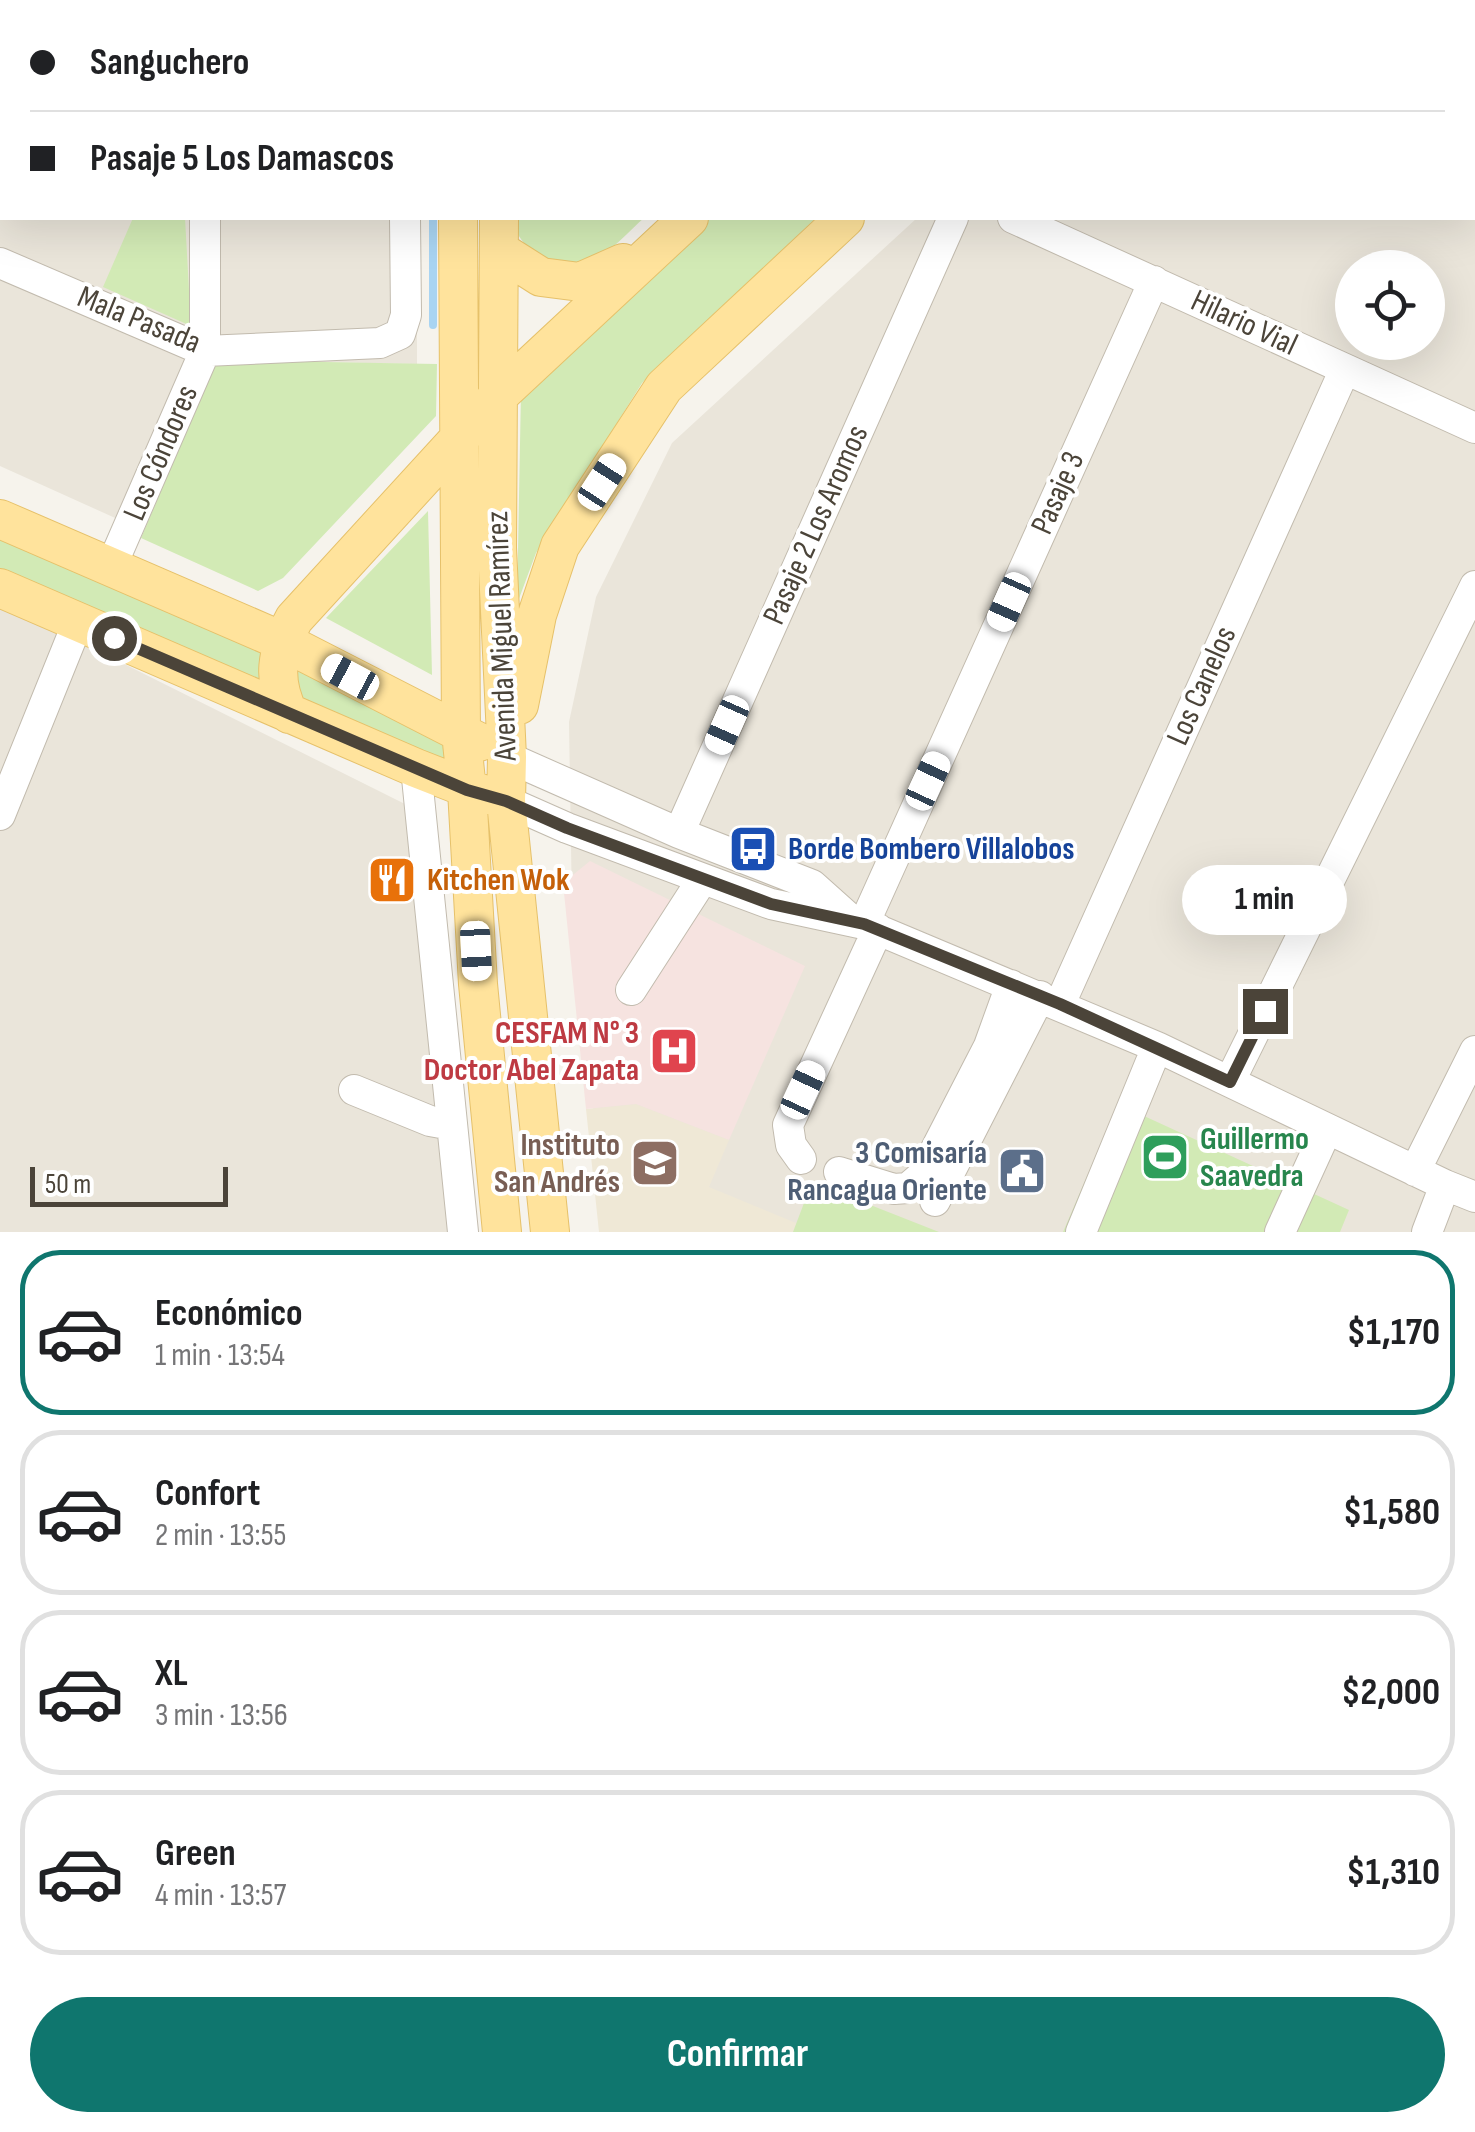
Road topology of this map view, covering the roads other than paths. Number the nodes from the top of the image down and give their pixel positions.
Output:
1 (205, 220) edge
2 (405, 220) edge
3 (458, 220) edge
4 (686, 220) edge
5 (843, 220) edge
6 (953, 220) edge
7 (1017, 220) edge
8 (499, 234) edge
9 (653, 250) junction
10 (0, 262) edge
11 (1154, 282) junction
12 (205, 350) junction
13 (1345, 369) junction
14 (498, 396) junction
15 (1475, 428) edge
16 (461, 436) junction
17 (0, 518) edge
18 (111, 568) junction
19 (1475, 586) edge
20 (0, 588) edge
21 (78, 622) junction
22 (282, 641) junction
23 (289, 714) junction
24 (461, 733) junction
25 (507, 757) junction
26 (416, 768) junction
27 (467, 790) junction
28 (506, 801) junction
29 (0, 815) edge
30 (678, 833) junction
31 (702, 880) junction
32 (864, 924) junction
33 (1012, 985) junction
34 (631, 990) dead end
35 (1050, 1000) junction
36 (1157, 1047) junction
37 (1475, 1051) edge
38 (1230, 1082) junction
39 (354, 1090) dead end
40 (452, 1125) junction
41 (1326, 1129) junction
42 (800, 1158) dead end
43 (1415, 1171) junction
44 (839, 1172) dead end
45 (1445, 1186) junction
46 (1475, 1196) edge
47 (935, 1201) dead end
48 (462, 1232) edge
49 (502, 1232) edge
50 (550, 1232) edge
51 (1081, 1232) edge
52 (1280, 1232) edge
53 (1427, 1232) edge

1 - 12 street, Los Cóndores
2 - 12 street, Mala Pasada
3 - 16 main road, Avenida Miguel Ramírez
4 - 9 main road
5 - 25 main road
6 - 30 street, Pasaje 2 Los Aromos
7 - 11 street, Hilario Vial
8 - 9 main road
8 - 14 main road, Avenida Miguel Ramírez
9 - 14 main road
10 - 12 street, Mala Pasada
11 - 13 street, Hilario Vial
11 - 32 street, Pasaje 3
12 - 18 street, Los Cóndores
13 - 15 street, Hilario Vial
13 - 35 street, Los Canelos
14 - 16 main road
14 - 25 main road, Avenida Miguel Ramírez
16 - 22 main road
16 - 24 main road, Avenida Miguel Ramírez
17 - 18 main road
18 - 22 main road
19 - 38 street
20 - 21 main road
21 - 23 main road
21 - 29 street
22 - 23 main road
22 - 24 main road
23 - 26 main road
24 - 25 main road
24 - 27 main road, Avenida Miguel Ramírez
25 - 28 main road, Avenida Miguel Ramírez
25 - 30 street
26 - 27 main road
26 - 40 street
27 - 28 main road
27 - 49 main road, Avenida Miguel Ramírez
28 - 31 street
28 - 50 main road, Avenida Miguel Ramírez
30 - 32 street
31 - 32 street
31 - 34 street
32 - 33 street
32 - 42 street, Pasaje 3
33 - 35 street
33 - 44 street
35 - 36 street
35 - 47 street, Los Canelos
36 - 38 street
36 - 51 street
37 - 43 street
38 - 41 street
39 - 40 street
40 - 48 street
41 - 43 street
41 - 52 street
43 - 45 street
45 - 46 street
45 - 53 street

